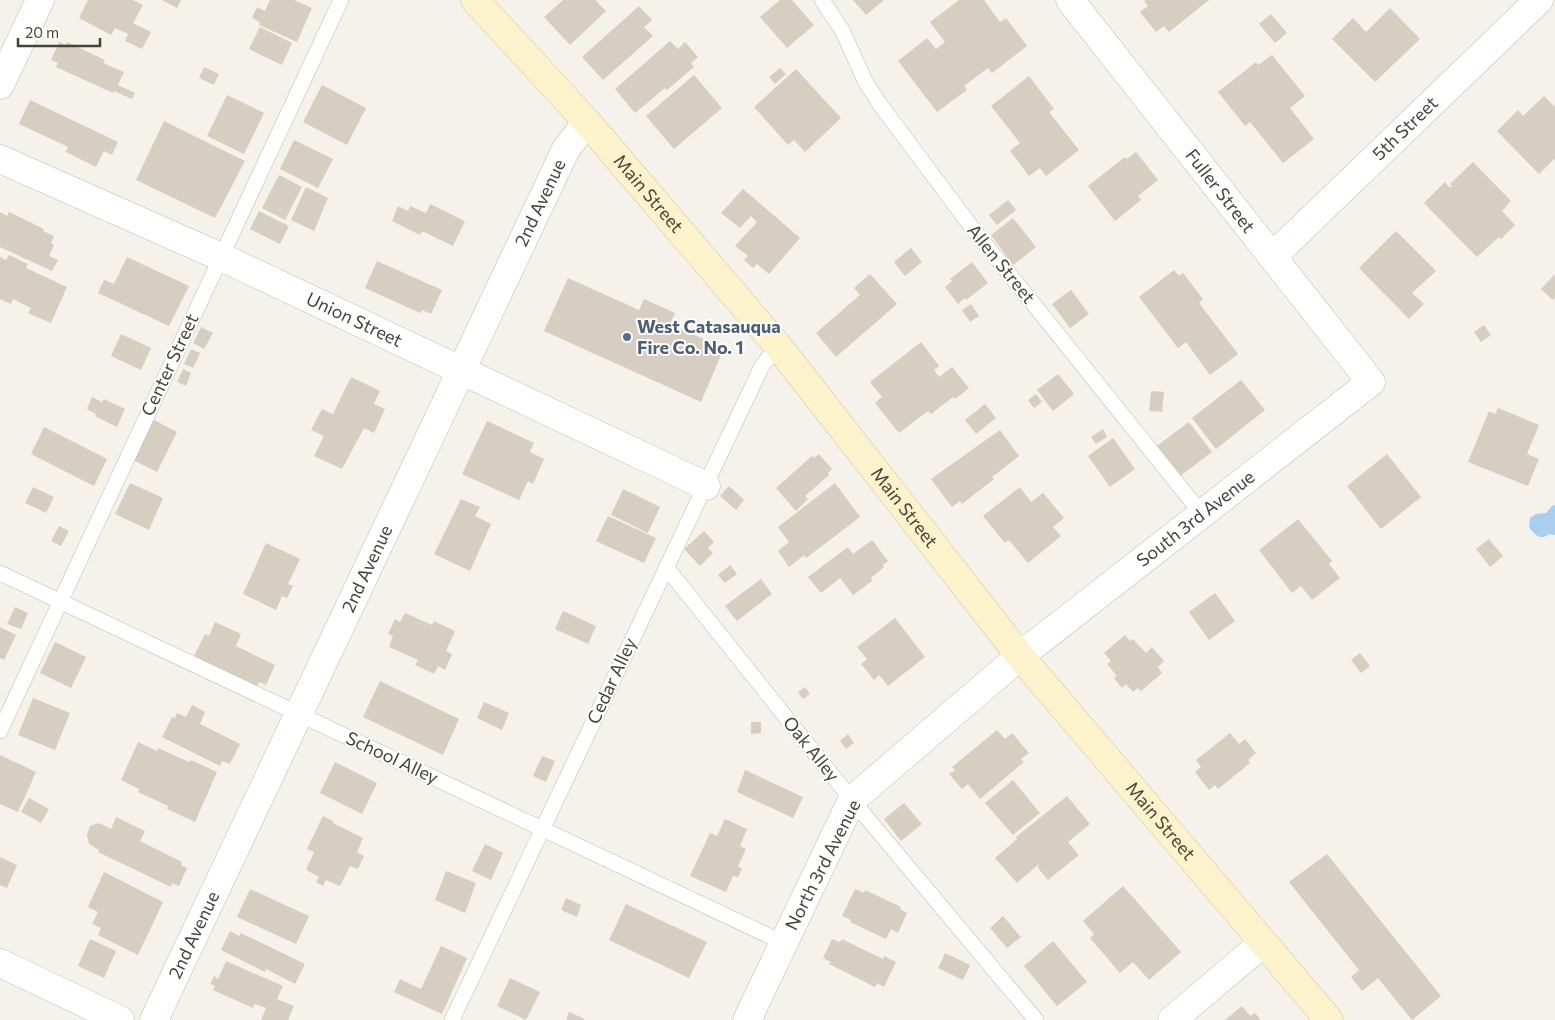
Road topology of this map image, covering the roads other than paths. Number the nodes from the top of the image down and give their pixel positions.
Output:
1 (40, 0) edge
2 (341, 0) edge
3 (475, 0) edge
4 (822, 0) edge
5 (1070, 0) edge
6 (1538, 0) edge
7 (0, 85) edge
8 (587, 122) junction
9 (0, 159) edge
10 (221, 257) junction
11 (1272, 258) junction
12 (778, 346) junction
13 (460, 370) junction
14 (1371, 382) joint
15 (706, 486) junction
16 (1202, 513) junction
17 (666, 567) junction
18 (0, 573) edge
19 (60, 602) junction
20 (1020, 656) junction
21 (297, 714) junction
22 (0, 730) edge
23 (852, 800) junction
24 (543, 830) junction
25 (1263, 943) junction
26 (784, 944) junction
27 (0, 963) edge
28 (120, 1020) edge
29 (154, 1020) edge
30 (452, 1020) edge
31 (747, 1020) edge
32 (1036, 1020) edge
33 (1172, 1020) edge
34 (1329, 1020) edge

1 - 7 street
2 - 10 lane, Center Street
3 - 8 main road, Main Street
4 - 16 lane, Allen Street
5 - 11 street, Fuller Street
6 - 11 street, 5th Street
8 - 12 main road, Main Street
8 - 13 street, 2nd Avenue
9 - 10 street, Union Street
10 - 13 street, Union Street
10 - 19 lane, Center Street
11 - 14 street, Fuller Street
12 - 15 lane, Cedar Alley
12 - 20 main road, Main Street
13 - 15 street, Union Street
13 - 21 street, 2nd Avenue
14 - 16 street, South 3rd Avenue
15 - 17 lane, Cedar Alley
16 - 20 street, South 3rd Avenue
17 - 23 lane, Oak Alley
17 - 24 lane, Cedar Alley
18 - 19 lane, School Alley
19 - 21 lane, School Alley
19 - 22 lane, Center Street
20 - 23 street, North 3rd Avenue
20 - 25 main road, Main Street
21 - 24 lane, School Alley
21 - 29 street, 2nd Avenue
23 - 26 street, North 3rd Avenue
23 - 32 lane, Oak Alley
24 - 26 lane, School Alley
24 - 30 lane, Cedar Alley
25 - 33 street
25 - 34 main road, Main Street
26 - 31 street, North 3rd Avenue
27 - 28 street

